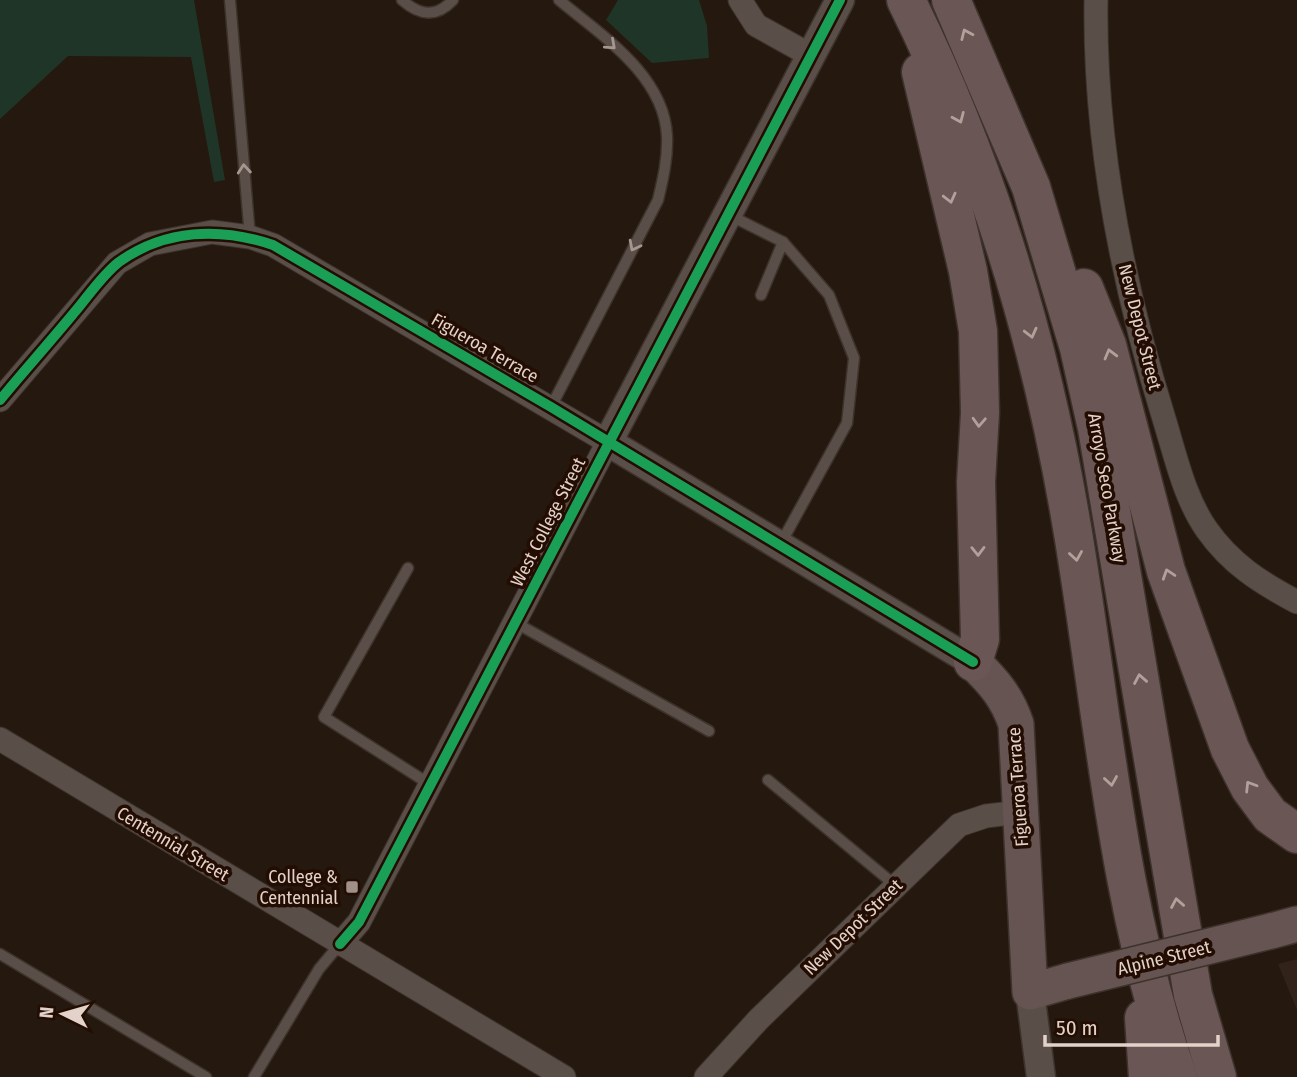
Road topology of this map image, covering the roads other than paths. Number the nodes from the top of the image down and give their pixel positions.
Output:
1 (230, 0) edge
2 (402, 0) edge
3 (453, 0) edge
4 (559, 0) edge
5 (740, 0) edge
6 (951, 0) edge
7 (1096, 0) edge
8 (838, 4) edge
9 (908, 5) edge
10 (810, 55) junction
11 (1031, 187) junction
12 (727, 214) junction
13 (250, 237) junction
14 (783, 242) junction
15 (761, 295) dead end
16 (0, 400) edge
17 (551, 407) junction
18 (608, 442) junction
19 (780, 545) junction
20 (408, 568) dead end
21 (1297, 602) edge
22 (516, 622) junction
23 (973, 662) junction
24 (709, 731) dead end
25 (0, 738) edge
26 (768, 780) dead end
27 (431, 785) junction
28 (1020, 812) junction
29 (1297, 834) edge
30 (895, 885) junction
31 (1137, 925) junction
32 (1284, 928) edge
33 (340, 944) junction
34 (0, 954) edge
35 (1031, 992) junction
36 (1193, 995) junction
37 (206, 1077) edge
38 (254, 1077) edge
39 (564, 1077) edge
40 (706, 1077) edge
41 (1041, 1077) edge
42 (1148, 1077) edge
43 (1178, 1077) edge
44 (1217, 1077) edge
45 (1237, 1077) edge

13 -> 1 lane
2 - 3 lane
4 -> 17 lane
5 - 10 street
11 -> 6 highway, Arroyo Seco Parkway
7 - 21 street, New Depot Street
8 - 10 street, West College Street
9 -> 23 highway
9 -> 31 highway
10 - 12 street, West College Street
29 -> 11 highway
36 -> 11 highway, Arroyo Seco Parkway
12 - 14 lane
12 - 18 street, West College Street
13 - 16 street, Figueroa Terrace
13 - 17 street, Figueroa Terrace
14 - 15 lane
14 - 19 lane
17 - 18 street, Figueroa Terrace
18 - 19 street, Figueroa Terrace
18 - 22 street, West College Street
19 - 23 street, Figueroa Terrace
20 - 27 lane
22 - 24 lane
22 - 27 street, West College Street
23 - 28 main road, Figueroa Terrace
25 - 33 street, Centennial Street
26 - 30 lane
27 - 33 street, West College Street
28 - 30 street, New Depot Street
28 - 35 main road, Figueroa Terrace
30 - 40 street, New Depot Street
31 - 42 highway
31 - 43 highway
32 - 35 main road, Alpine Street, bridge
33 - 38 lane, West College Street
33 - 39 street, Centennial Street
34 - 37 lane
35 - 41 street, Figueroa Terrace
36 - 44 highway
36 - 45 highway

